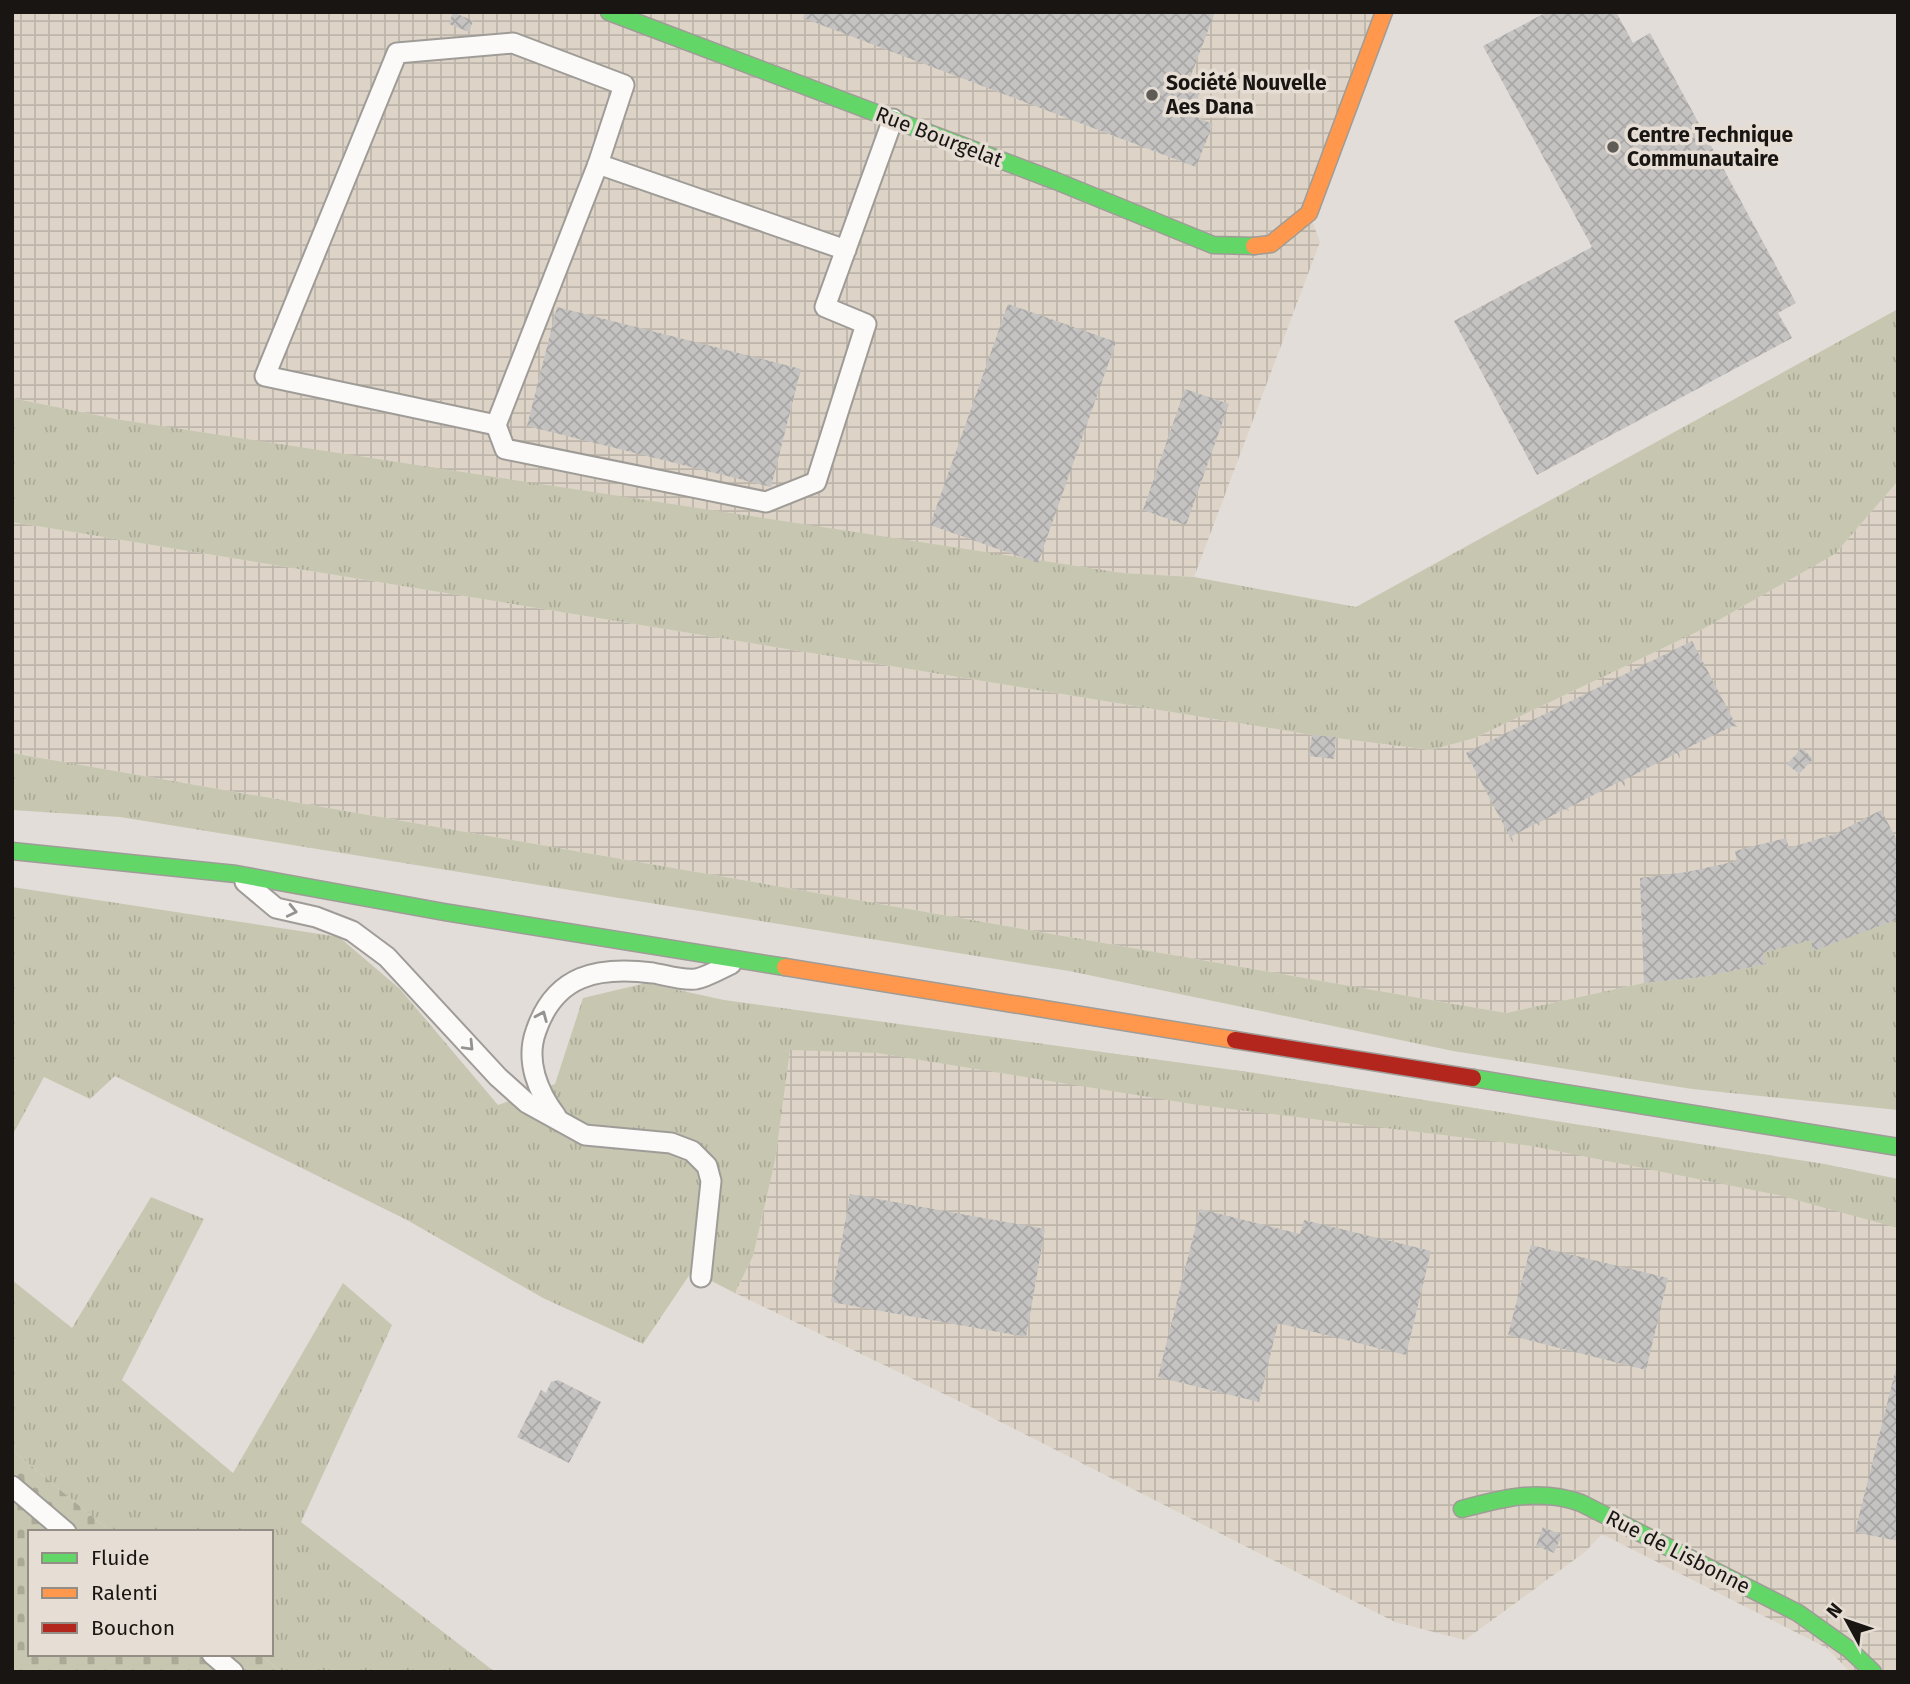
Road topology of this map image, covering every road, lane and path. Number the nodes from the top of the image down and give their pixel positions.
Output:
1 (609, 12) edge
2 (1384, 12) edge
3 (893, 119) junction
4 (598, 164) junction
5 (846, 250) junction
6 (496, 425) junction
7 (12, 851) edge
8 (236, 874) junction
9 (743, 960) junction
10 (561, 1123) junction
11 (1898, 1147) edge
12 (701, 1277) dead end
13 (12, 1486) edge
14 (1462, 1509) dead end
15 (64, 1530) edge
16 (214, 1656) edge
17 (233, 1672) edge
18 (1873, 1672) edge

1 - 3 main road, Rue Bourgelat
2 - 3 main road, Rue Bourgelat
3 - 5 lane
4 - 5 lane
4 - 6 lane
4 - 6 lane
5 - 6 lane
7 - 8 main road
8 - 9 main road
8 -> 10 lane
10 -> 9 lane
9 - 11 main road
10 - 12 lane
13 - 15 lane
14 - 18 main road, Rue de Lisbonne
16 - 17 lane

